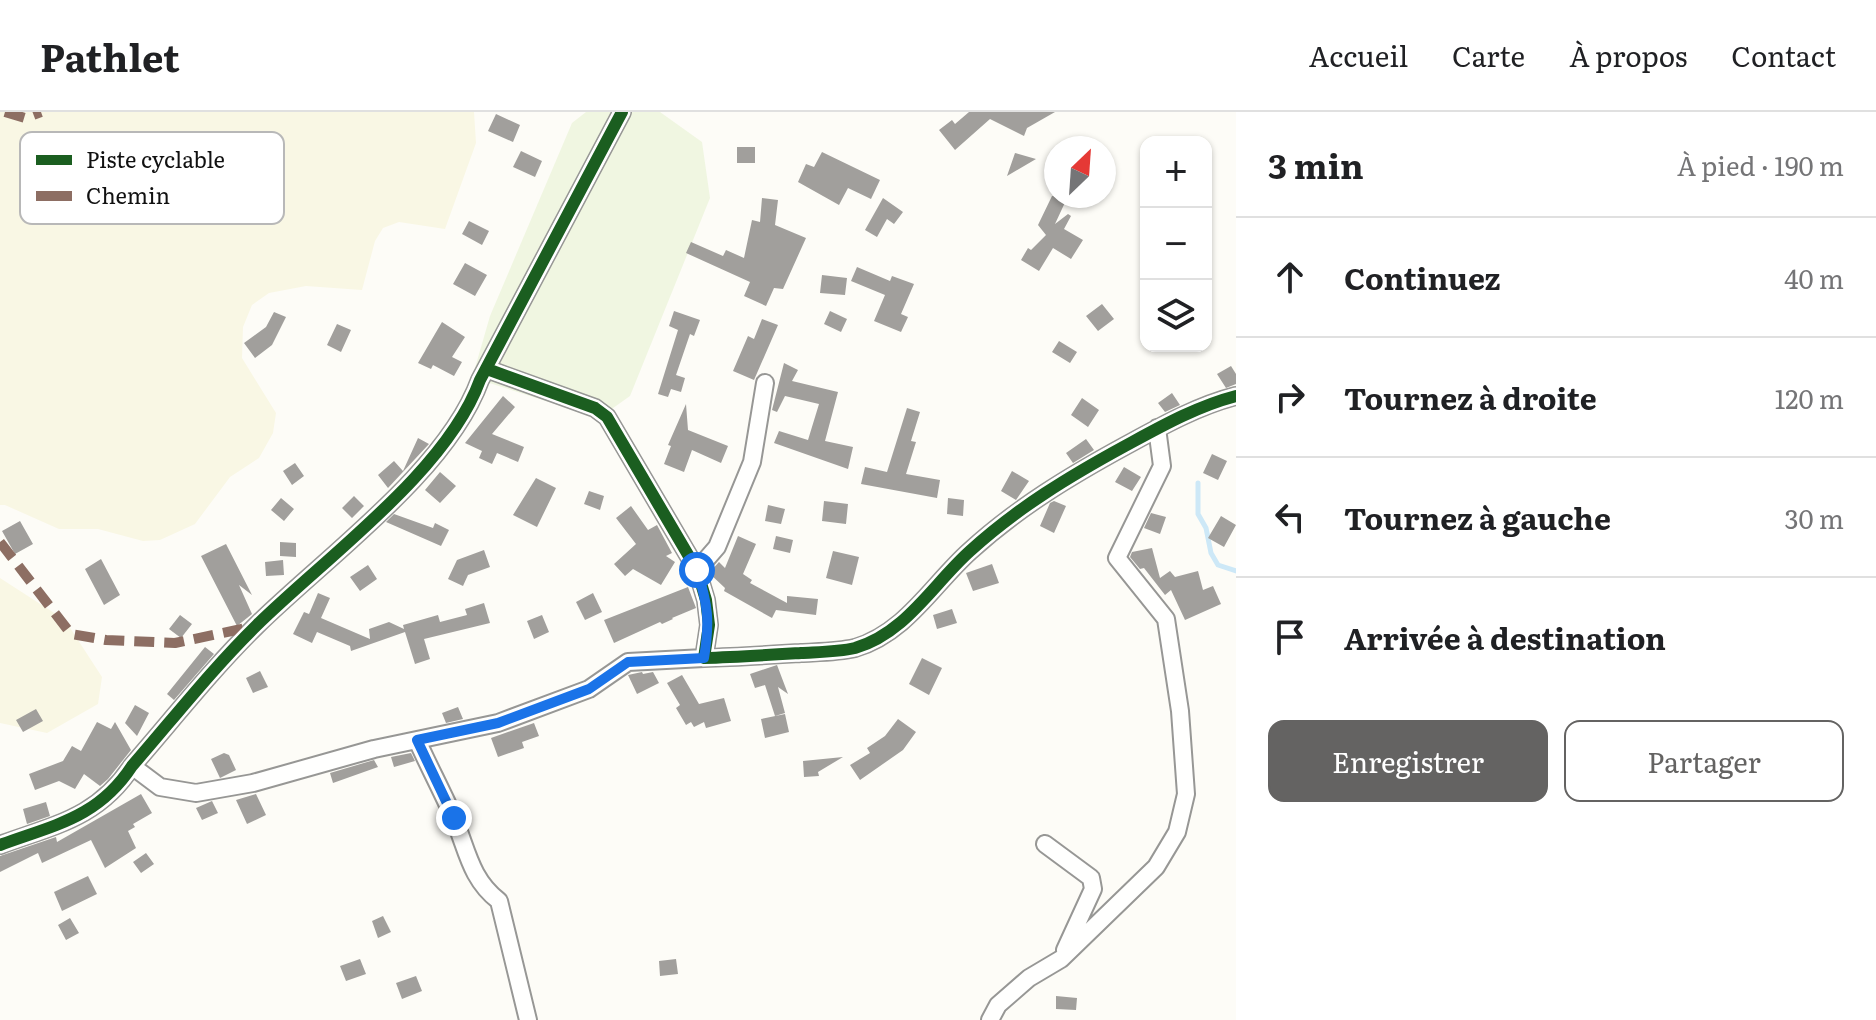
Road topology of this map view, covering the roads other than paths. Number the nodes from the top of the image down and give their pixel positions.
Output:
1 (622, 112) edge
2 (487, 369) junction
3 (765, 383) dead end
4 (1236, 396) edge
5 (1157, 428) junction
6 (697, 570) junction
7 (704, 658) junction
8 (417, 740) junction
9 (132, 766) junction
10 (1045, 844) dead end
11 (0, 845) edge
12 (1061, 959) junction
13 (528, 1020) edge
14 (990, 1020) edge

1 - 2 street
2 - 6 street
2 - 9 street
3 - 6 street
4 - 5 street
5 - 7 street
5 - 12 street
6 - 7 street
7 - 8 street
8 - 9 street
8 - 13 street
9 - 11 street
10 - 12 street
12 - 14 street

